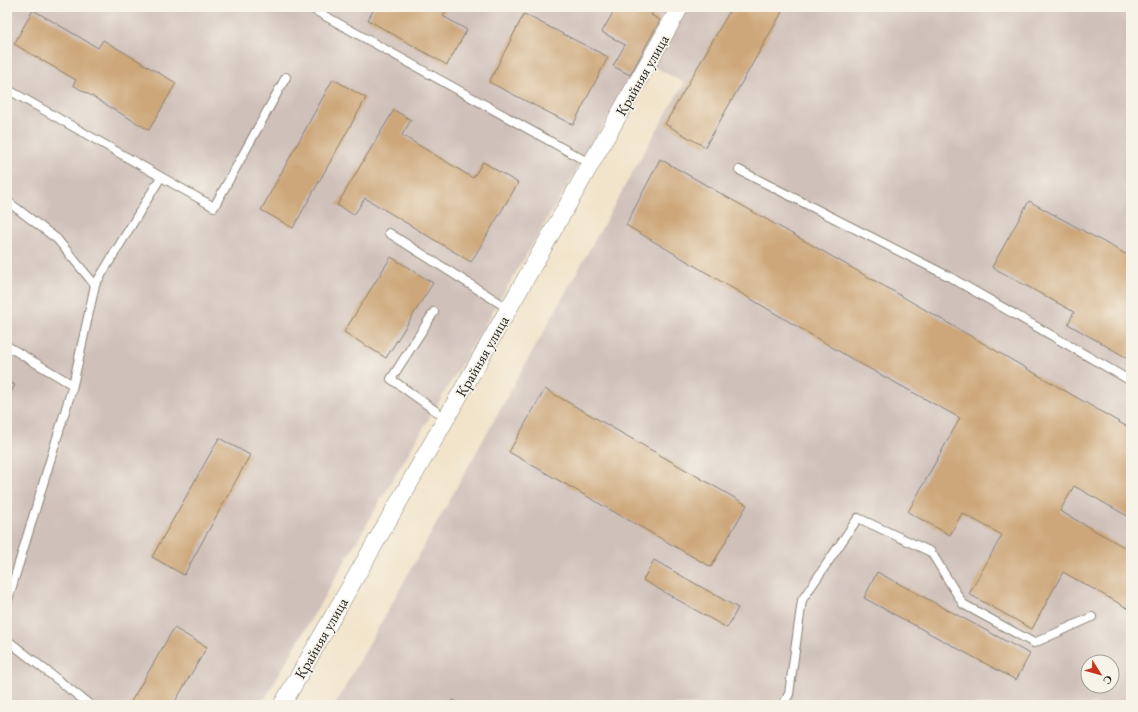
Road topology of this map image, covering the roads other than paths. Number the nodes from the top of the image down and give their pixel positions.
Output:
1 (309, 7) edge
2 (680, 7) edge
3 (286, 77) dead end
4 (7, 89) edge
5 (591, 164) junction
6 (739, 170) dead end
7 (162, 177) junction
8 (7, 202) edge
9 (389, 233) dead end
10 (95, 285) junction
11 (509, 309) junction
12 (434, 312) dead end
13 (7, 346) edge
14 (1131, 381) edge
15 (73, 385) junction
16 (447, 418) junction
17 (7, 603) edge
18 (1092, 618) dead end
19 (7, 640) edge
20 (90, 705) edge
21 (282, 705) edge
22 (783, 705) edge

1 - 5 lane
2 - 5 street, Крайняя улица
3 - 7 lane
4 - 7 lane
5 - 11 street, Крайняя улица
6 - 14 lane
7 - 10 lane
8 - 10 lane
9 - 11 lane
10 - 15 lane
11 - 16 street, Крайняя улица
12 - 16 lane
13 - 15 lane
15 - 17 lane
16 - 21 street, Крайняя улица
18 - 22 lane
19 - 20 lane

